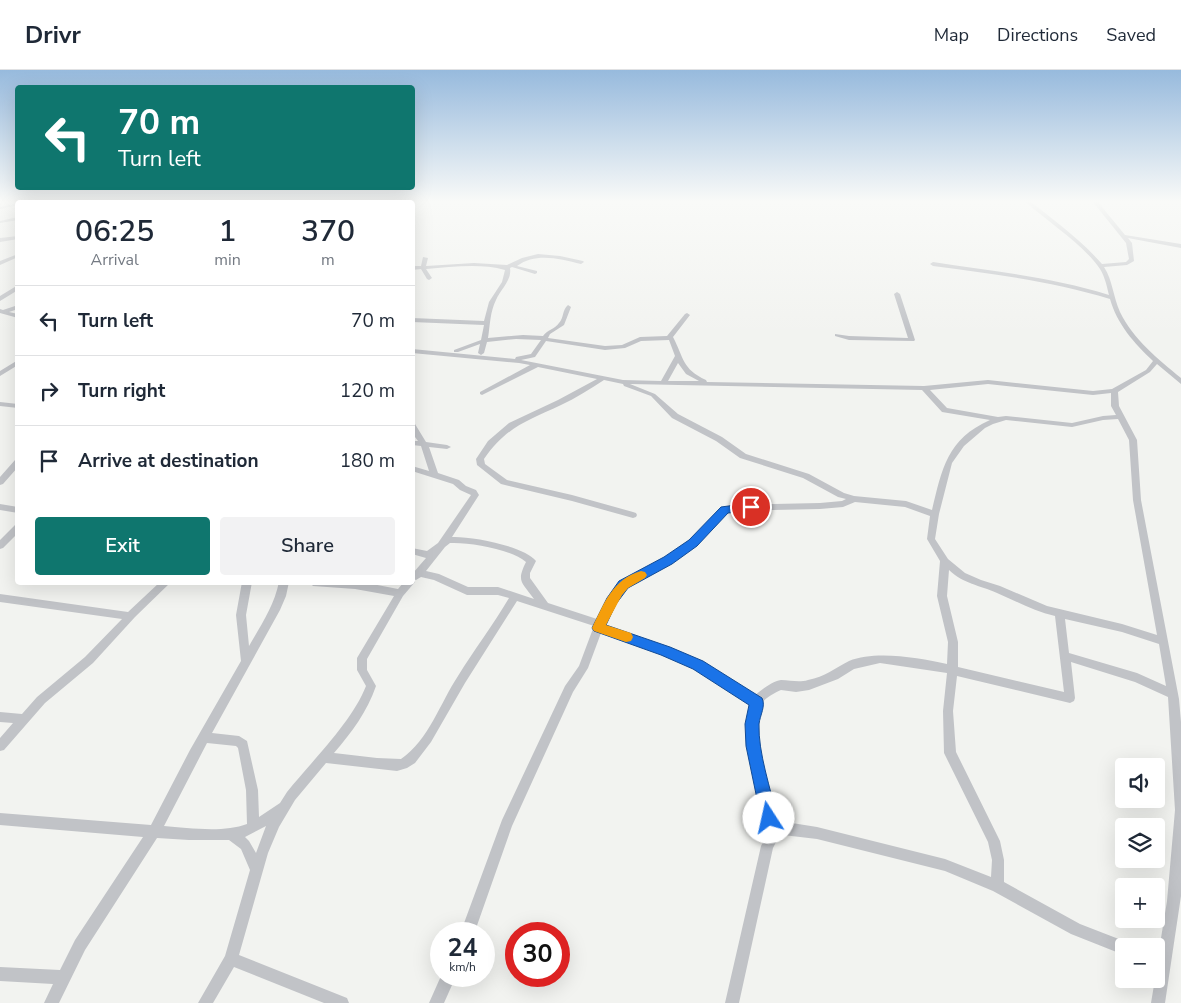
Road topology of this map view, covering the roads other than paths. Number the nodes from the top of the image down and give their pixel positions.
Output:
1 (1080, 246) edge
2 (1129, 246) edge
3 (1155, 246) edge
4 (1181, 248) edge
5 (15, 256) edge
6 (425, 258) dead end
7 (581, 262) dead end
8 (0, 263) edge
9 (933, 264) dead end
10 (515, 266) junction
11 (1100, 266) junction
12 (501, 267) junction
13 (415, 268) edge
14 (423, 268) junction
15 (535, 272) dead end
16 (429, 278) dead end
17 (15, 289) edge
18 (897, 294) dead end
19 (1112, 298) junction
20 (0, 299) edge
21 (15, 308) edge
22 (568, 308) dead end
23 (1, 312) edge
24 (15, 315) edge
25 (687, 315) dead end
26 (415, 320) edge
27 (488, 324) junction
28 (838, 335) dead end
29 (672, 338) junction
30 (545, 339) junction
31 (486, 340) junction
32 (415, 351) edge
33 (415, 351) edge
34 (456, 351) junction
35 (481, 353) junction
36 (678, 357) junction
37 (1156, 361) junction
38 (15, 364) edge
39 (536, 365) junction
40 (0, 374) edge
41 (602, 379) junction
42 (614, 381) junction
43 (664, 382) junction
44 (1181, 382) edge
45 (712, 384) junction
46 (924, 388) junction
47 (1114, 391) junction
48 (482, 393) dead end
49 (0, 404) edge
50 (15, 406) edge
51 (1121, 417) junction
52 (997, 419) junction
53 (415, 431) edge
54 (415, 444) edge
55 (424, 446) junction
56 (447, 447) dead end
57 (15, 465) edge
58 (415, 469) edge
59 (434, 474) junction
60 (0, 482) edge
61 (854, 499) junction
62 (0, 507) edge
63 (15, 510) edge
64 (935, 514) junction
65 (633, 515) dead end
66 (15, 530) edge
67 (0, 546) edge
68 (439, 549) junction
69 (415, 552) edge
70 (945, 561) junction
71 (415, 578) edge
72 (415, 579) edge
73 (164, 585) edge
74 (246, 585) edge
75 (283, 585) edge
76 (355, 585) edge
77 (408, 585) edge
78 (400, 593) junction
79 (515, 596) junction
80 (0, 598) edge
81 (545, 606) junction
82 (1059, 613) junction
83 (131, 616) junction
84 (599, 626) junction
85 (1164, 641) junction
86 (1065, 656) junction
87 (246, 662) junction
88 (953, 670) junction
89 (1176, 698) edge
90 (757, 702) junction
91 (0, 717) edge
92 (24, 718) junction
93 (204, 737) junction
94 (0, 746) edge
95 (323, 757) junction
96 (282, 808) junction
97 (0, 819) edge
98 (1180, 826) edge
99 (253, 827) junction
100 (155, 830) junction
101 (231, 834) junction
102 (772, 837) junction
103 (257, 870) junction
104 (997, 886) junction
105 (471, 922) edge
106 (1165, 940) edge
107 (1115, 944) edge
108 (231, 959) junction
109 (0, 974) edge
110 (64, 977) junction
111 (444, 987) edge
112 (1159, 988) edge
113 (51, 1003) edge
114 (205, 1003) edge
115 (342, 1003) edge
116 (436, 1003) edge
117 (732, 1003) edge
118 (1158, 1003) edge

1 - 11 street
2 - 11 street
3 - 4 street
5 - 8 street
6 - 14 street
7 - 10 street
9 - 19 street
10 - 12 street
10 - 15 street
11 - 19 street
12 - 14 street
12 - 27 street
13 - 14 street
14 - 16 street
17 - 20 street
18 - 28 street
19 - 37 street
21 - 23 street
22 - 30 street
23 - 24 street
25 - 29 street
26 - 27 street
27 - 31 street
29 - 30 street
29 - 36 street
30 - 31 street
30 - 35 street
31 - 34 street
31 - 35 street
32 - 34 street
33 - 39 street
34 - 35 street
36 - 43 street
36 - 45 street
37 - 44 street
37 - 47 street
38 - 40 street
39 - 41 street
39 - 48 street
41 - 42 street
41 - 65 street
42 - 43 street
42 - 61 street
43 - 45 street
45 - 46 street
46 - 47 street
46 - 52 street
47 - 51 street
49 - 50 street
51 - 52 street
51 - 85 street
52 - 64 street
53 - 55 street
54 - 55 street
55 - 56 street
55 - 59 street
57 - 60 street
58 - 59 street
59 - 68 street
61 - 64 street
61 - 84 street
62 - 63 street
64 - 70 street
66 - 67 street
68 - 69 street
68 - 71 street
68 - 81 street
70 - 82 street
70 - 88 street
72 - 79 street
73 - 83 street
74 - 87 street
75 - 87 street
76 - 78 street
77 - 78 street
78 - 95 street
79 - 81 street
79 - 95 street
80 - 83 street
81 - 84 street
82 - 85 street
82 - 86 street
83 - 92 street
84 - 90 street
84 - 105 street
85 - 89 street
86 - 88 street
86 - 89 street
87 - 93 street
88 - 90 street
88 - 104 street
89 - 98 street
90 - 102 street
91 - 92 street
92 - 94 street
93 - 99 street
93 - 100 street
95 - 96 street
96 - 99 street
96 - 103 street
97 - 100 street
98 - 106 street
99 - 101 street
100 - 101 street
100 - 110 street
101 - 103 street
102 - 104 street
102 - 117 street
103 - 108 street
104 - 107 street
108 - 114 street
108 - 115 street
109 - 110 street
110 - 113 street
111 - 116 street
112 - 118 street

